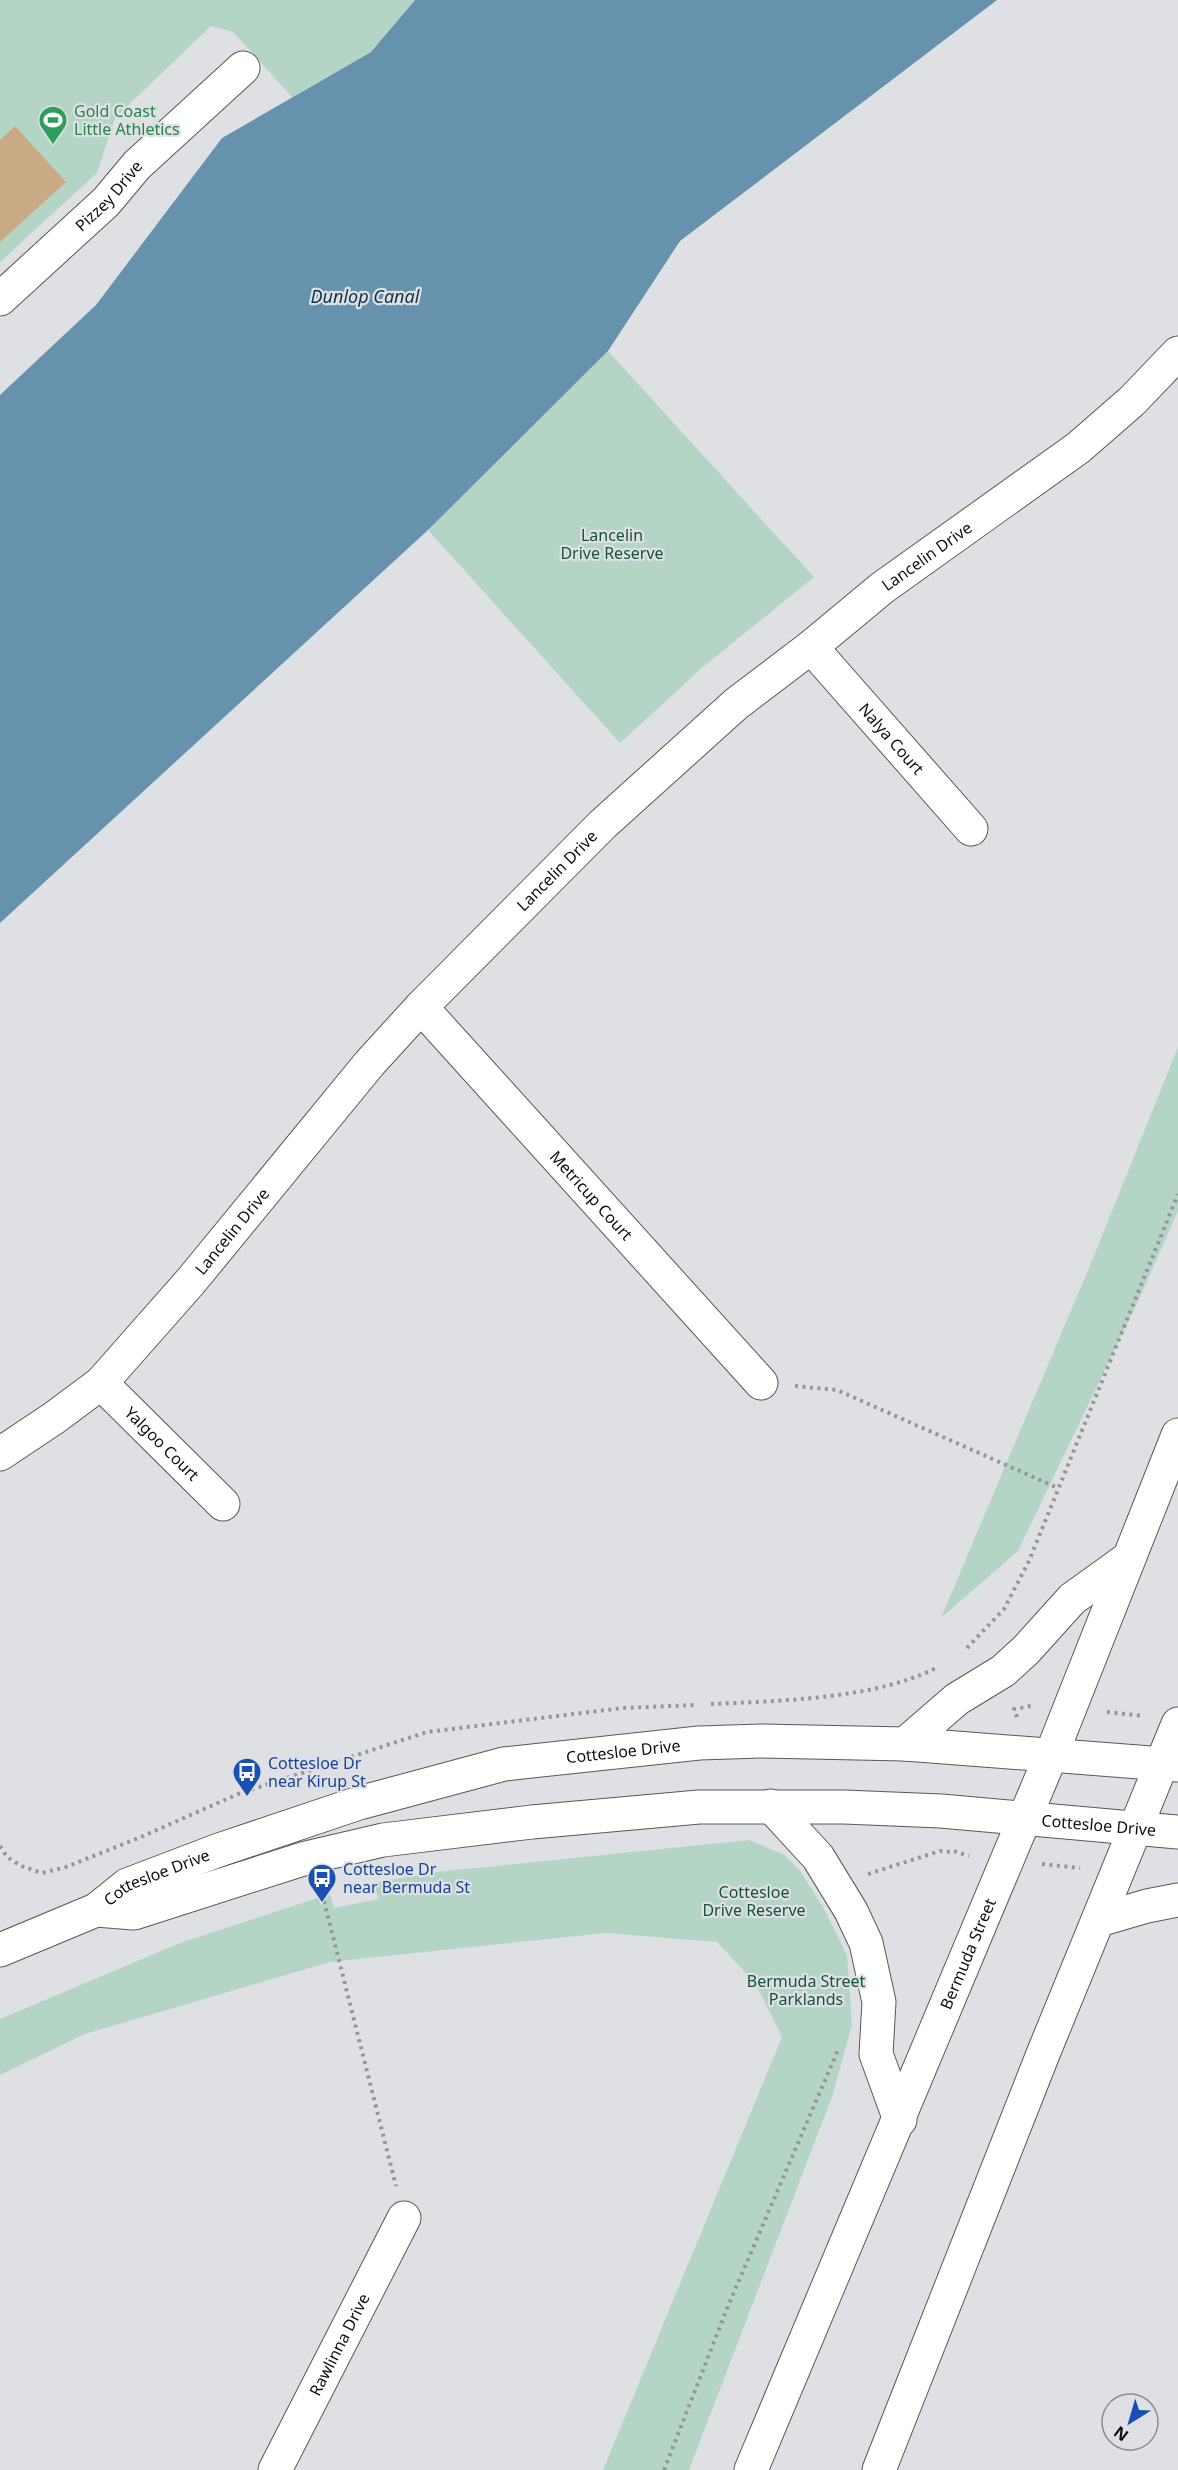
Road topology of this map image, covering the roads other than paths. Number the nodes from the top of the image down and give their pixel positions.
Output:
1 (243, 68) dead end
2 (0, 299) edge
3 (1178, 353) edge
4 (811, 647) junction
5 (971, 830) dead end
6 (421, 1007) junction
7 (100, 1383) junction
8 (761, 1383) road end
9 (1178, 1435) edge
10 (0, 1454) edge
11 (223, 1504) dead end
12 (1129, 1558) junction
13 (1178, 1724) edge
14 (905, 1744) junction
15 (1052, 1753) junction
16 (1170, 1765) edge
17 (771, 1806) junction
18 (1025, 1818) junction
19 (1137, 1828) junction
20 (1178, 1832) edge
21 (1178, 1900) edge
22 (96, 1910) junction
23 (1099, 1920) junction
24 (2, 1945) edge
25 (900, 2120) junction
26 (404, 2218) road end
27 (275, 2470) edge
28 (751, 2470) edge
29 (879, 2470) edge

1 - 2 main road, Pizzey Drive
3 - 4 main road, Lancelin Drive
4 - 5 main road, Nalya Court
4 - 6 main road, Lancelin Drive
6 - 7 main road, Lancelin Drive
6 - 8 main road, Metricup Court
7 - 10 main road, Lancelin Drive
7 - 11 main road, Yalgoo Court
9 - 12 main road, Bermuda Street
12 - 14 main road
12 - 15 main road, Bermuda Street
13 - 16 main road
14 - 15 main road, Cottesloe Drive
14 - 22 main road, Cottesloe Drive
15 - 16 main road, Cottesloe Drive
15 - 18 main road, Bermuda Street
16 - 19 main road
17 - 18 main road, Cottesloe Drive
17 - 22 main road, Cottesloe Drive
17 - 25 main road
18 - 19 main road, Cottesloe Drive
18 - 25 main road, Bermuda Street
19 - 20 main road, Cottesloe Drive
19 - 23 main road
21 - 23 main road
22 - 24 main road, Cottesloe Drive
23 - 29 main road
25 - 28 main road, Bermuda Street
26 - 27 main road, Rawlinna Drive

